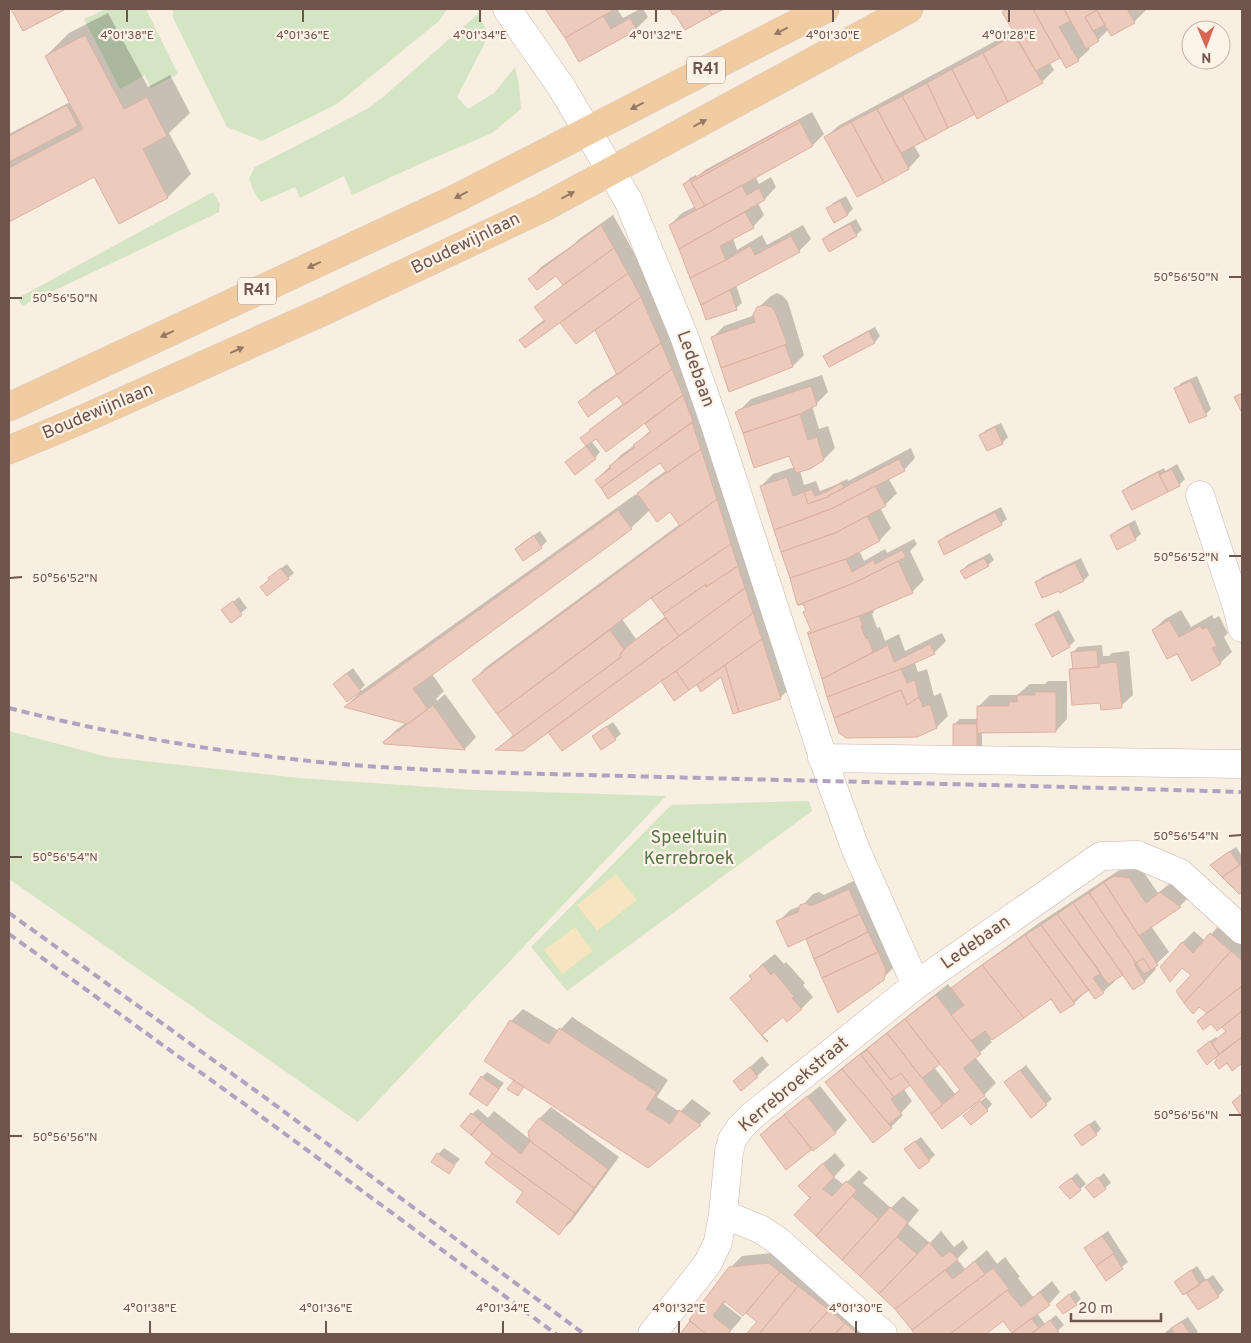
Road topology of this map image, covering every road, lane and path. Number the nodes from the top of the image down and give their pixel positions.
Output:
1 (507, 9) edge
2 (824, 9) edge
3 (909, 9) edge
4 (587, 131) junction
5 (611, 172) junction
6 (9, 407) edge
7 (9, 450) edge
8 (1200, 495) dead end
9 (1242, 628) edge
10 (822, 758) junction
11 (1242, 764) edge
12 (1242, 930) edge
13 (916, 985) junction
14 (723, 1214) junction
15 (652, 1334) edge
16 (883, 1334) edge

1 - 4 street, Ledebaan
2 -> 4 main road, R41
5 -> 3 main road, Boudewijnlaan / R41
4 - 5 street, Ledebaan
4 -> 6 main road, R41
7 -> 5 main road, Boudewijnlaan / R41
5 - 10 street, Ledebaan
8 - 9 street
10 - 11 street
10 - 13 street, Ledebaan
12 - 13 street, Ledebaan
13 - 14 street, Kerrebroekstraat
14 - 15 street, Kerrebroekstraat
14 - 16 street

